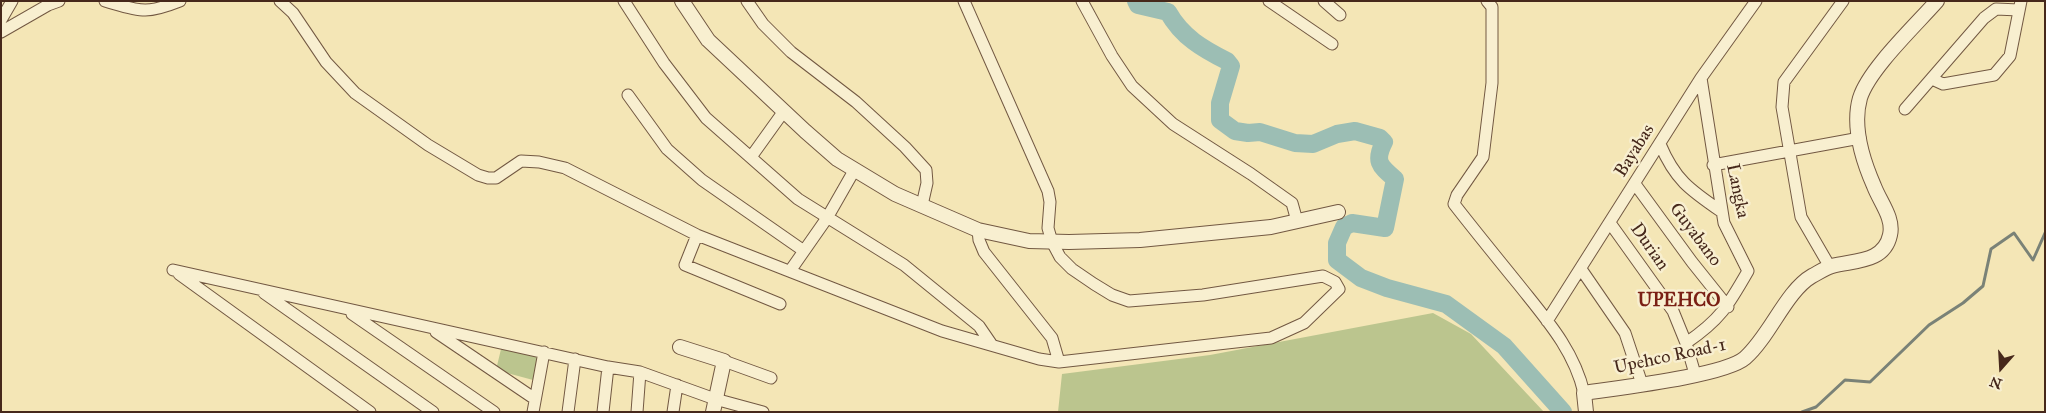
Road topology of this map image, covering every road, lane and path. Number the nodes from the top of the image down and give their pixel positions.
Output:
1 (12, 1) edge
2 (59, 1) edge
3 (105, 1) edge
4 (180, 1) edge
5 (280, 1) edge
6 (624, 1) edge
7 (682, 1) edge
8 (747, 1) edge
9 (964, 1) edge
10 (1082, 1) edge
11 (1268, 1) edge
12 (1324, 1) edge
13 (1487, 1) edge
14 (1756, 1) edge
15 (1843, 1) edge
16 (1937, 1) edge
17 (2020, 6) edge
18 (1340, 15) dead end
19 (1, 20) edge
20 (1, 32) edge
21 (1332, 44) dead end
22 (1701, 78) junction
23 (1932, 79) junction
24 (628, 95) dead end
25 (1905, 108) dead end
26 (784, 111) junction
27 (1860, 138) junction
28 (1660, 144) junction
29 (1790, 151) junction
30 (751, 156) junction
31 (1714, 165) junction
32 (855, 169) junction
33 (1635, 184) junction
34 (922, 205) junction
35 (1338, 212) dead end
36 (1722, 212) junction
37 (827, 218) junction
38 (1297, 221) junction
39 (1610, 223) junction
40 (978, 230) junction
41 (697, 236) junction
42 (1052, 242) junction
43 (804, 251) junction
44 (1830, 267) junction
45 (1581, 269) junction
46 (790, 271) junction
47 (259, 290) junction
48 (780, 304) dead end
49 (1728, 307) junction
50 (347, 310) junction
51 (1547, 321) junction
52 (431, 328) junction
53 (1686, 343) junction
54 (992, 345) junction
55 (680, 347) dead end
56 (544, 352) junction
57 (575, 359) junction
58 (724, 362) junction
59 (1059, 362) junction
60 (608, 367) junction
61 (640, 372) junction
62 (1695, 374) junction
63 (771, 378) dead end
64 (1642, 384) junction
65 (676, 385) junction
66 (1584, 393) junction
67 (535, 399) junction
68 (714, 405) edge
69 (757, 411) edge
70 (370, 412) edge
71 (432, 412) edge
72 (494, 412) edge
73 (533, 412) edge
74 (568, 412) edge
75 (603, 412) edge
76 (637, 412) edge
77 (673, 412) edge
78 (1586, 412) edge

1 - 19 street
2 - 20 street
3 - 4 street
5 - 41 street
6 - 30 street
7 - 26 street
8 - 34 street
9 - 42 street
10 - 38 street
11 - 21 street
12 - 18 street
13 - 51 street
14 - 22 street, Bayabas
15 - 29 street
16 - 27 street, Upehco Road-1
17 - 23 street
17 - 23 street
22 - 28 street, Bayabas
22 - 31 street, Langka
23 - 25 street
24 - 43 street
26 - 30 street
26 - 32 street
27 - 29 street
27 - 44 street, Upehco Road-1
28 - 33 street, Bayabas
28 - 36 street
29 - 31 street
29 - 44 street
30 - 37 street
31 - 36 street, Langka
32 - 34 street
32 - 37 street
33 - 39 street, Bayabas
33 - 49 street, Guyabano
34 - 40 street
35 - 38 street
36 - 49 street, Langka
37 - 43 street
37 - 54 street
38 - 42 street
39 - 45 street, Bayabas
39 - 53 street, Durian
40 - 42 street
40 - 59 street
41 - 46 street
41 - 48 street
42 - 59 street
43 - 46 street
44 - 62 street, Upehco Road-1
45 - 51 street, Bayabas
45 - 64 street
46 - 54 street
47 - 50 street
47 - 70 street
47 - 71 street
49 - 53 street, Langka
50 - 52 street
50 - 72 street
51 - 66 street
52 - 56 street
52 - 67 street
53 - 62 street, Durian
54 - 59 street
55 - 58 street
56 - 57 street
56 - 67 street
57 - 60 street
57 - 74 street
58 - 63 street
58 - 68 street
60 - 61 street
60 - 75 street
61 - 65 street
61 - 76 street
62 - 64 street, Upehco Road-1
64 - 66 street, Upehco Road-1
65 - 68 street
65 - 77 street
66 - 78 street
67 - 73 street
68 - 69 street

